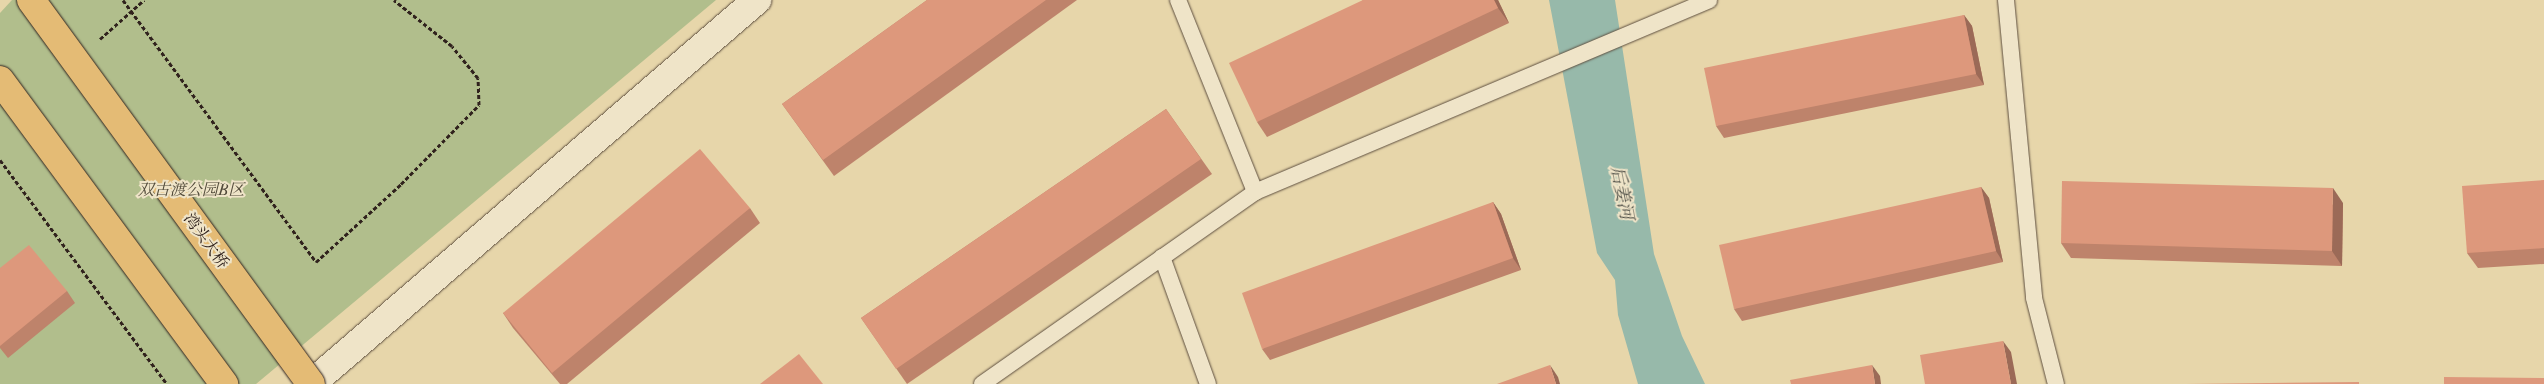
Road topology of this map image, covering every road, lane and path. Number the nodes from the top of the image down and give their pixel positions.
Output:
1 (31, 0) edge
2 (123, 0) edge
3 (394, 0) edge
4 (757, 0) edge
5 (1178, 0) edge
6 (1709, 0) edge
7 (2006, 0) edge
8 (0, 80) edge
9 (0, 160) edge
10 (1254, 192) junction
11 (1162, 258) junction
12 (167, 384) edge
13 (224, 384) edge
14 (311, 384) edge
15 (982, 384) edge
16 (1208, 384) edge
17 (2056, 384) edge

1 - 14 main road, 湾头大桥, bridge
2 - 3 path, bridge
4 - 14 street
5 - 10 lane
6 - 10 lane
7 - 17 lane
8 - 13 main road, bridge
9 - 12 path
10 - 11 lane
11 - 15 lane
11 - 16 lane

